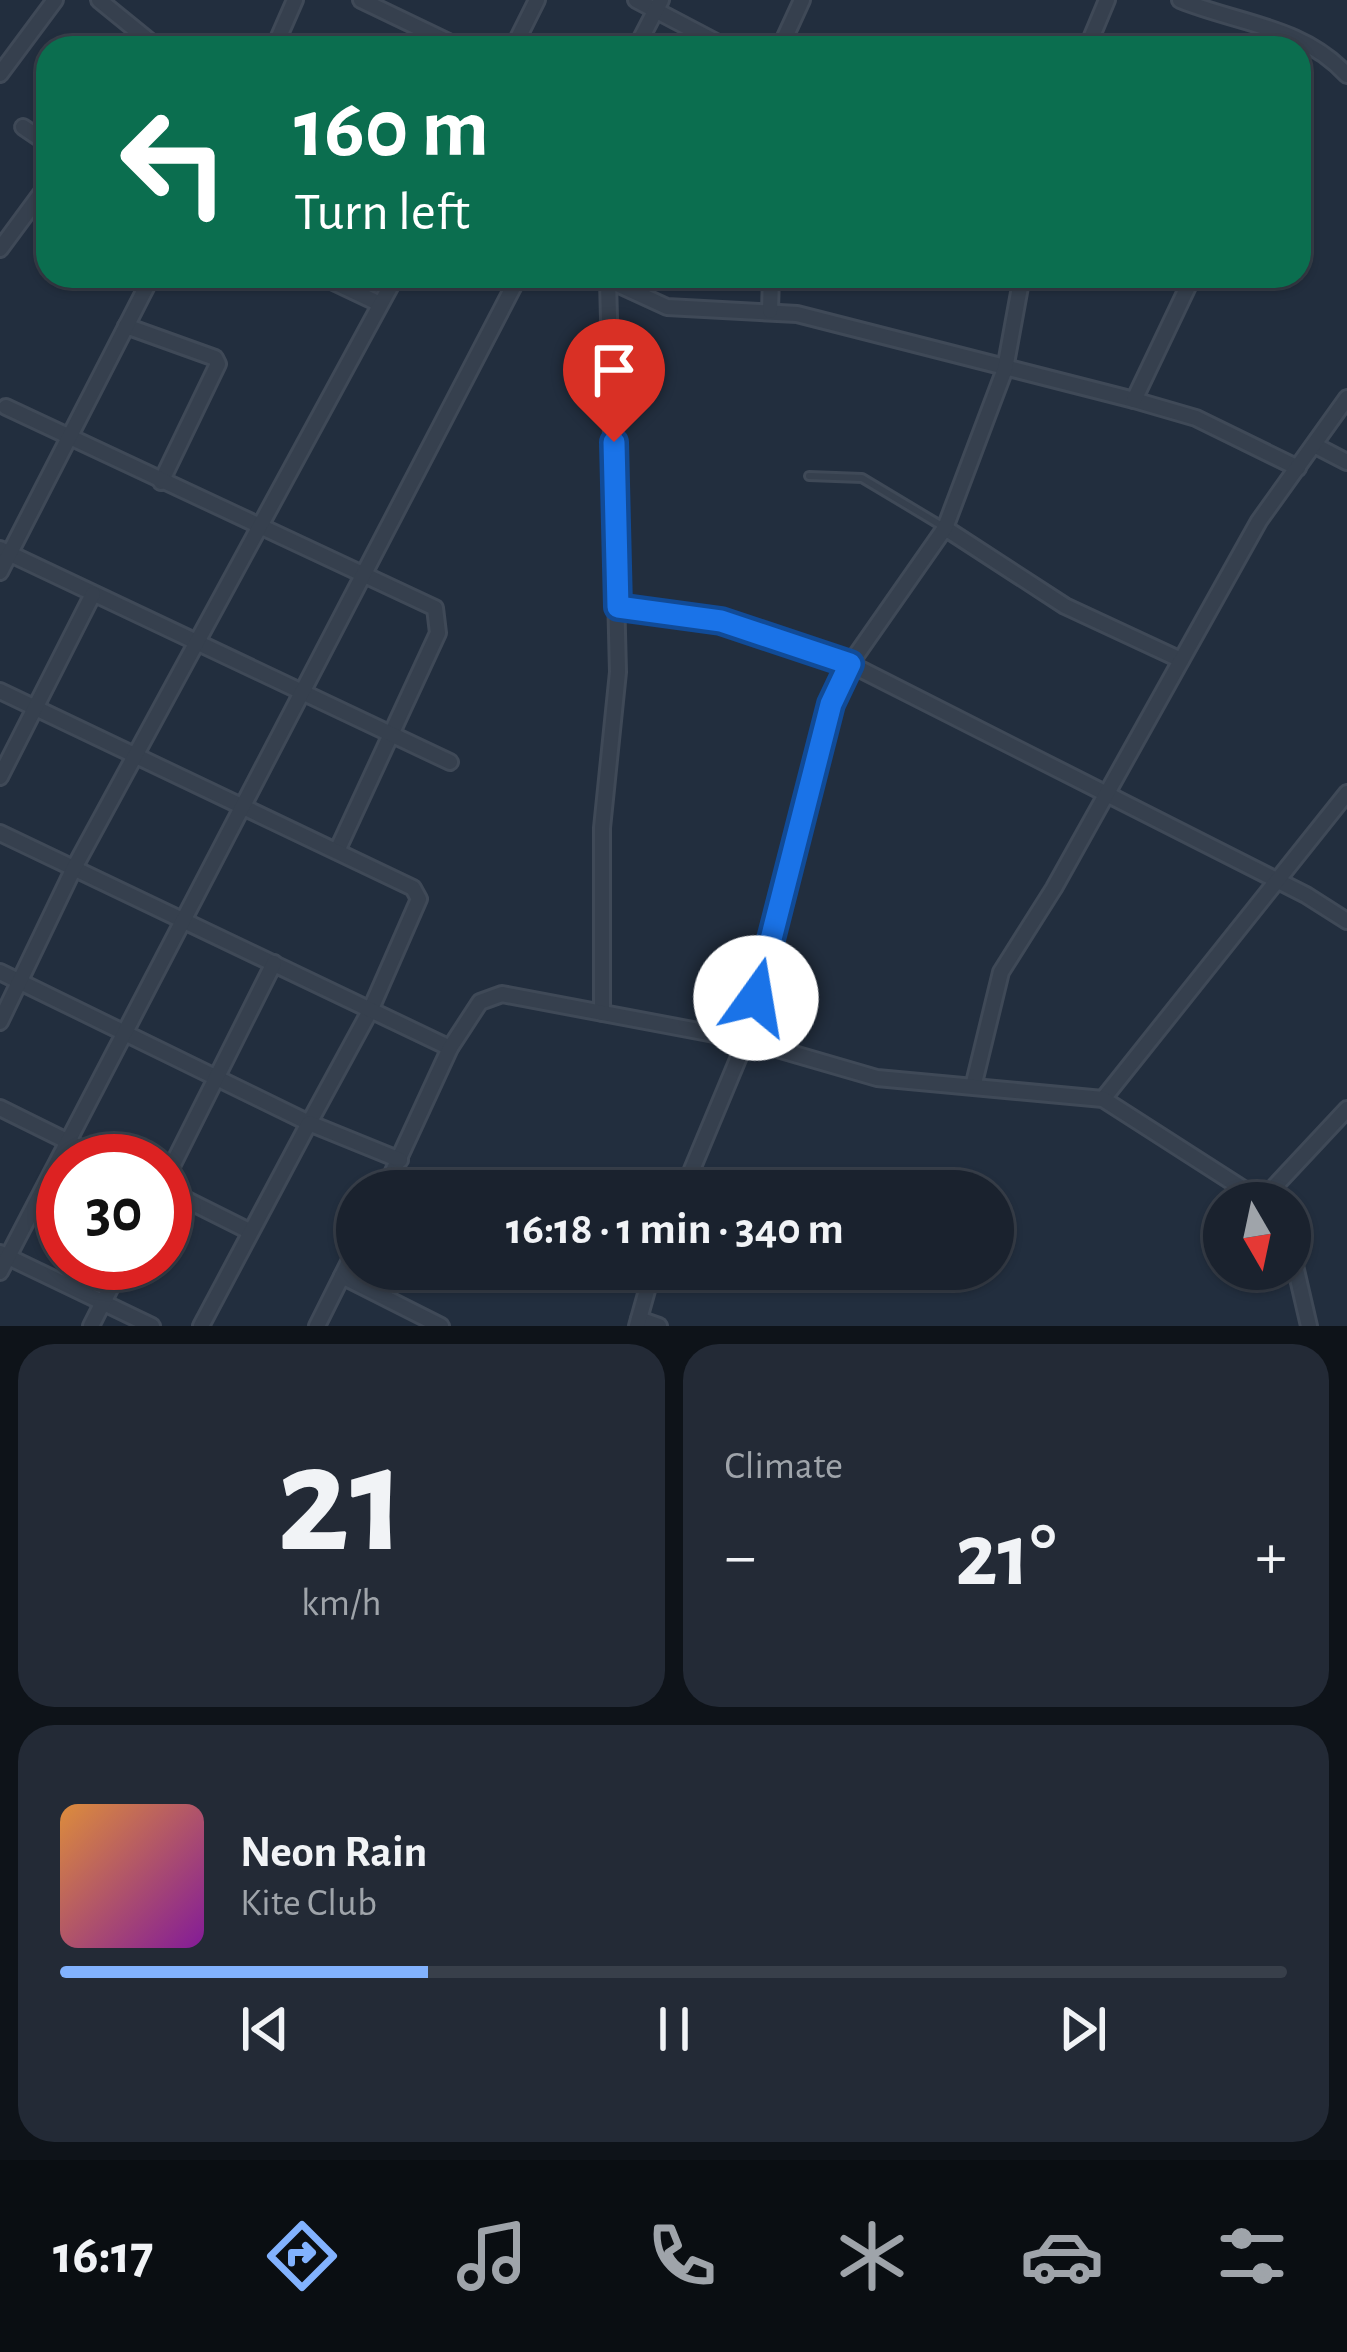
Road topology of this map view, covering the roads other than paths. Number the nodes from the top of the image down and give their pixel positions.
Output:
1 (55, 0) edge
2 (99, 0) edge
3 (295, 0) edge
4 (362, 0) edge
5 (537, 0) edge
6 (636, 0) edge
7 (802, 0) edge
8 (1107, 0) edge
9 (1180, 0) edge
10 (658, 5) edge
11 (140, 36) edge
12 (279, 36) edge
13 (436, 36) edge
14 (519, 36) edge
15 (642, 36) edge
16 (707, 36) edge
17 (786, 36) edge
18 (1093, 36) edge
19 (1294, 36) edge
20 (1311, 44) edge
21 (0, 74) edge
22 (1347, 75) edge
23 (23, 127) dead end
24 (36, 136) edge
25 (36, 200) edge
26 (0, 249) edge
27 (146, 288) edge
28 (346, 288) edge
29 (389, 288) edge
30 (513, 288) edge
31 (605, 288) edge
32 (626, 288) edge
33 (771, 288) edge
34 (1020, 288) edge
35 (1187, 288) edge
36 (380, 304) junction
37 (770, 311) junction
38 (126, 326) junction
39 (1005, 369) junction
40 (1347, 398) edge
41 (1134, 400) junction
42 (6, 407) dead end
43 (70, 441) junction
44 (1314, 445) junction
45 (1347, 462) edge
46 (1298, 467) junction
47 (809, 476) dead end
48 (161, 482) junction
49 (260, 527) junction
50 (945, 528) junction
51 (5, 551) edge
52 (0, 572) edge
53 (362, 574) junction
54 (93, 594) junction
55 (618, 607) junction
56 (196, 644) junction
57 (1181, 660) junction
58 (850, 664) junction
59 (0, 691) edge
60 (300, 694) junction
61 (35, 708) junction
62 (392, 736) junction
63 (135, 757) junction
64 (450, 762) dead end
65 (0, 777) edge
66 (1106, 793) junction
67 (1347, 793) edge
68 (242, 805) junction
69 (0, 833) edge
70 (337, 851) junction
71 (74, 868) junction
72 (1277, 880) junction
73 (183, 919) junction
74 (1347, 921) edge
75 (274, 963) junction
76 (0, 972) edge
77 (20, 982) junction
78 (370, 1011) junction
79 (602, 1013) junction
80 (0, 1022) edge
81 (124, 1033) junction
82 (746, 1040) junction
83 (450, 1048) junction
84 (216, 1078) junction
85 (974, 1083) junction
86 (1102, 1099) junction
87 (0, 1108) edge
88 (1347, 1109) edge
89 (308, 1123) junction
90 (52, 1134) edge
91 (72, 1134) edge
92 (188, 1134) edge
93 (400, 1160) junction
94 (395, 1170) edge
95 (692, 1170) edge
96 (1234, 1182) edge
97 (1281, 1182) edge
98 (36, 1198) edge
99 (192, 1203) edge
100 (249, 1231) junction
101 (4, 1254) edge
102 (0, 1272) edge
103 (336, 1288) edge
104 (109, 1290) edge
105 (370, 1290) edge
106 (647, 1290) edge
107 (1301, 1290) edge
108 (103, 1302) junction
109 (638, 1323) edge
110 (91, 1326) edge
111 (152, 1326) edge
112 (201, 1326) edge
113 (316, 1326) edge
114 (442, 1326) edge
115 (659, 1326) edge
116 (1309, 1326) edge

1 - 21 street
2 - 11 street
3 - 12 street
4 - 13 street
5 - 14 street
6 - 10 street
7 - 17 street
8 - 18 street
9 - 19 street
10 - 15 street
10 - 16 street
20 - 22 street
23 - 24 street
25 - 26 street
27 - 38 street
28 - 36 street
29 - 36 street
30 - 53 street
31 - 55 street
32 - 37 street
33 - 37 street
34 - 39 street
35 - 41 street
36 - 49 street
37 - 39 street
38 - 43 street
38 - 48 street
39 - 41 street
39 - 50 street
40 - 44 street
41 - 46 street
42 - 43 street
43 - 48 street
43 - 51 street
44 - 45 street
44 - 46 street
46 - 57 street
47 - 50 lane
48 - 49 street
49 - 53 street
49 - 56 street
50 - 57 street
50 - 58 street
51 - 52 street
51 - 54 street
53 - 60 street
53 - 62 street
54 - 56 street
54 - 61 street
55 - 58 street
55 - 79 street
56 - 60 street
56 - 63 street
57 - 66 street
58 - 66 street
58 - 82 street
59 - 61 street
60 - 62 street
60 - 68 street
61 - 63 street
61 - 65 street
62 - 64 street
62 - 70 street
63 - 68 street
63 - 71 street
66 - 72 street
66 - 85 street
67 - 72 street
68 - 70 street
68 - 73 street
69 - 71 street
70 - 78 street
71 - 73 street
71 - 77 street
72 - 74 street
72 - 86 street
73 - 75 street
73 - 81 street
75 - 78 street
75 - 84 street
76 - 77 street
77 - 80 street
77 - 81 street
78 - 83 street
78 - 89 street
79 - 82 street
79 - 83 street
81 - 84 street
81 - 91 street
82 - 85 street
82 - 95 street
83 - 93 street
84 - 89 street
84 - 92 street
85 - 86 street
86 - 96 street
87 - 90 street
88 - 97 street
89 - 93 street
89 - 100 street
93 - 94 street
98 - 101 street
99 - 100 street
100 - 112 street
101 - 102 street
101 - 108 street
103 - 113 street
104 - 108 street
105 - 114 street
106 - 109 street
107 - 116 street
108 - 110 street
108 - 111 street
109 - 115 street

